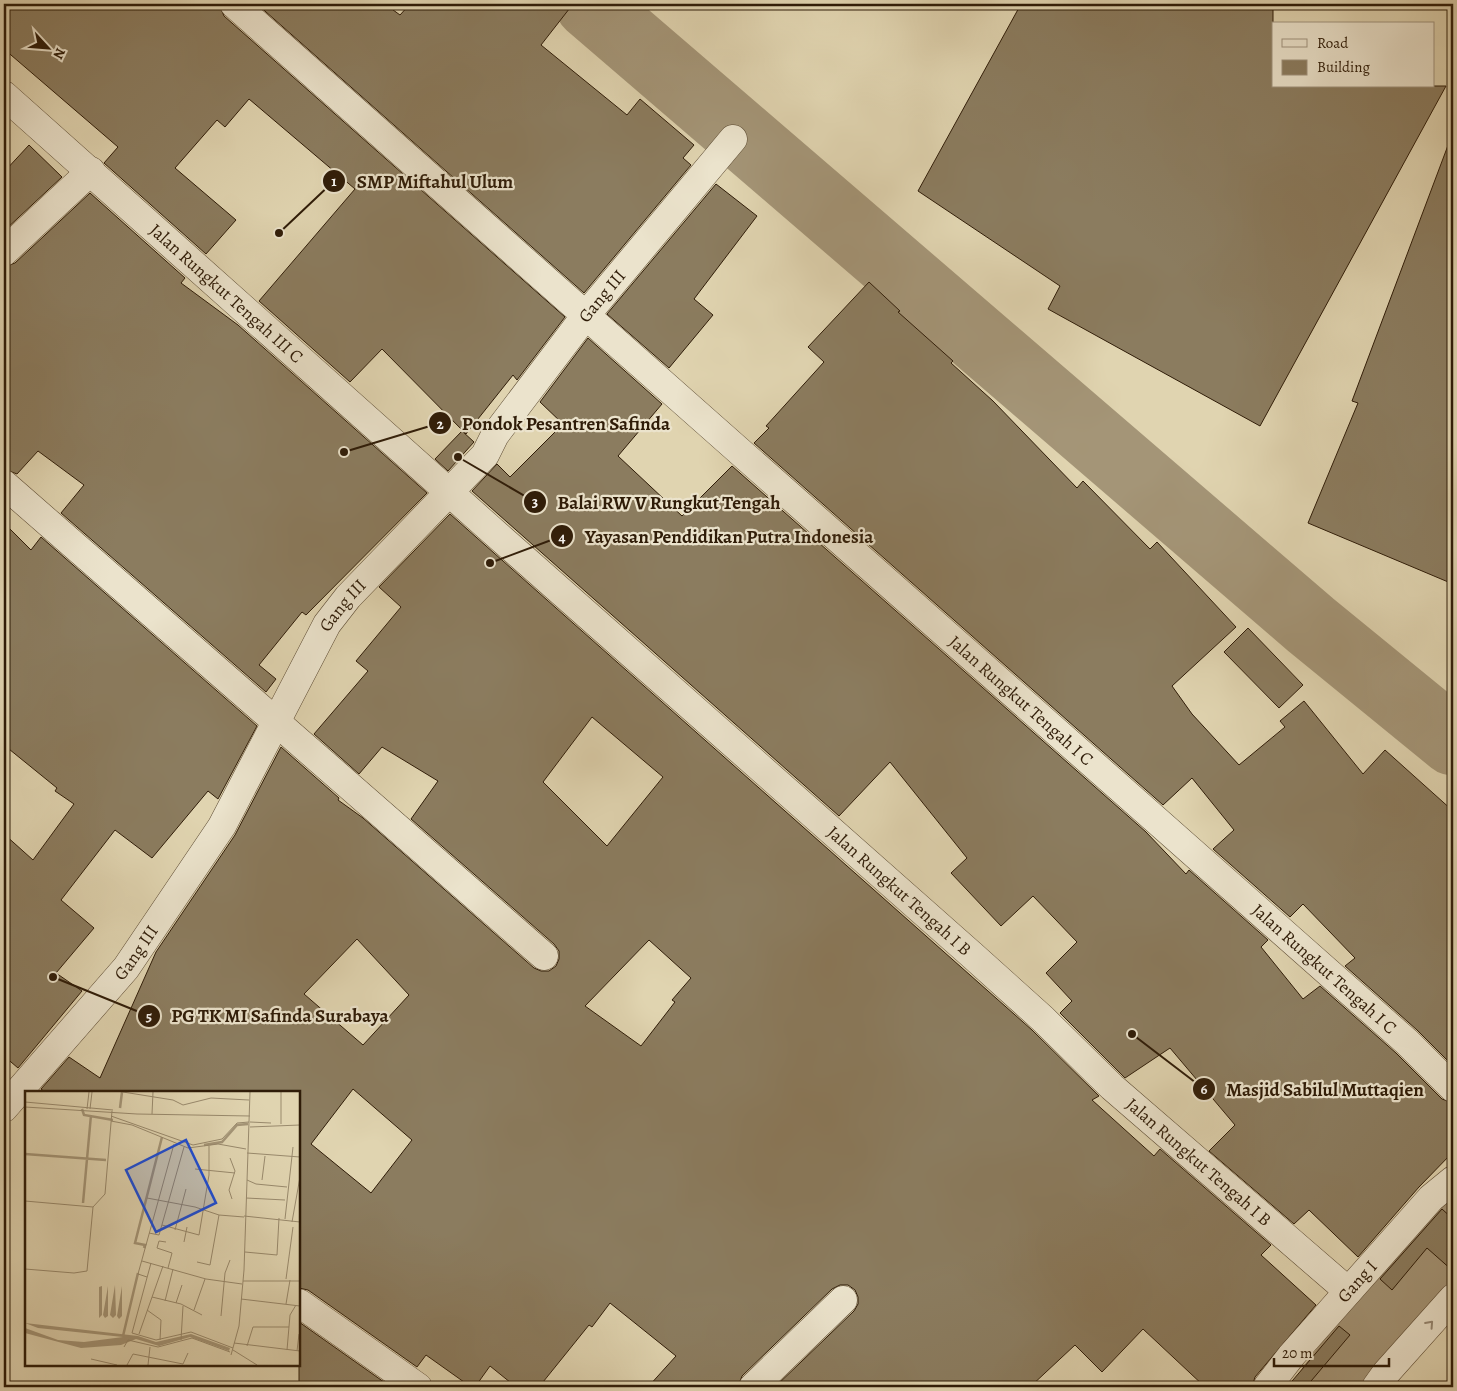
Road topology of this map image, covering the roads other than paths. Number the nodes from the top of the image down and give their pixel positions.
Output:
1 (234, 4) edge
2 (4, 95) edge
3 (734, 139) dead end
4 (92, 171) junction
5 (4, 252) edge
6 (586, 315) junction
7 (4, 484) edge
8 (449, 492) junction
9 (276, 724) junction
10 (544, 956) dead end
11 (1453, 1088) edge
12 (10, 1108) edge
13 (1453, 1180) edge
14 (1348, 1291) junction
15 (1453, 1298) edge
16 (843, 1300) dead end
17 (300, 1304) edge
18 (418, 1387) edge
19 (753, 1387) edge
20 (1267, 1387) edge
21 (1376, 1387) edge

1 - 6 street, Jalan Rungkut Tengah I C
2 - 4 street, Jalan Rungkut Tengah III C
3 - 6 street, Gang III
4 - 5 street
4 - 8 street, Jalan Rungkut Tengah III C
6 - 8 street, Gang III
6 - 11 street, Jalan Rungkut Tengah I C
7 - 9 street
8 - 9 street, Gang III
8 - 14 street, Jalan Rungkut Tengah I B
9 - 10 street
9 - 12 street, Gang III
13 - 14 street, Gang I
14 - 20 street, Gang I
21 -> 15 street
16 - 19 street
17 - 18 street

